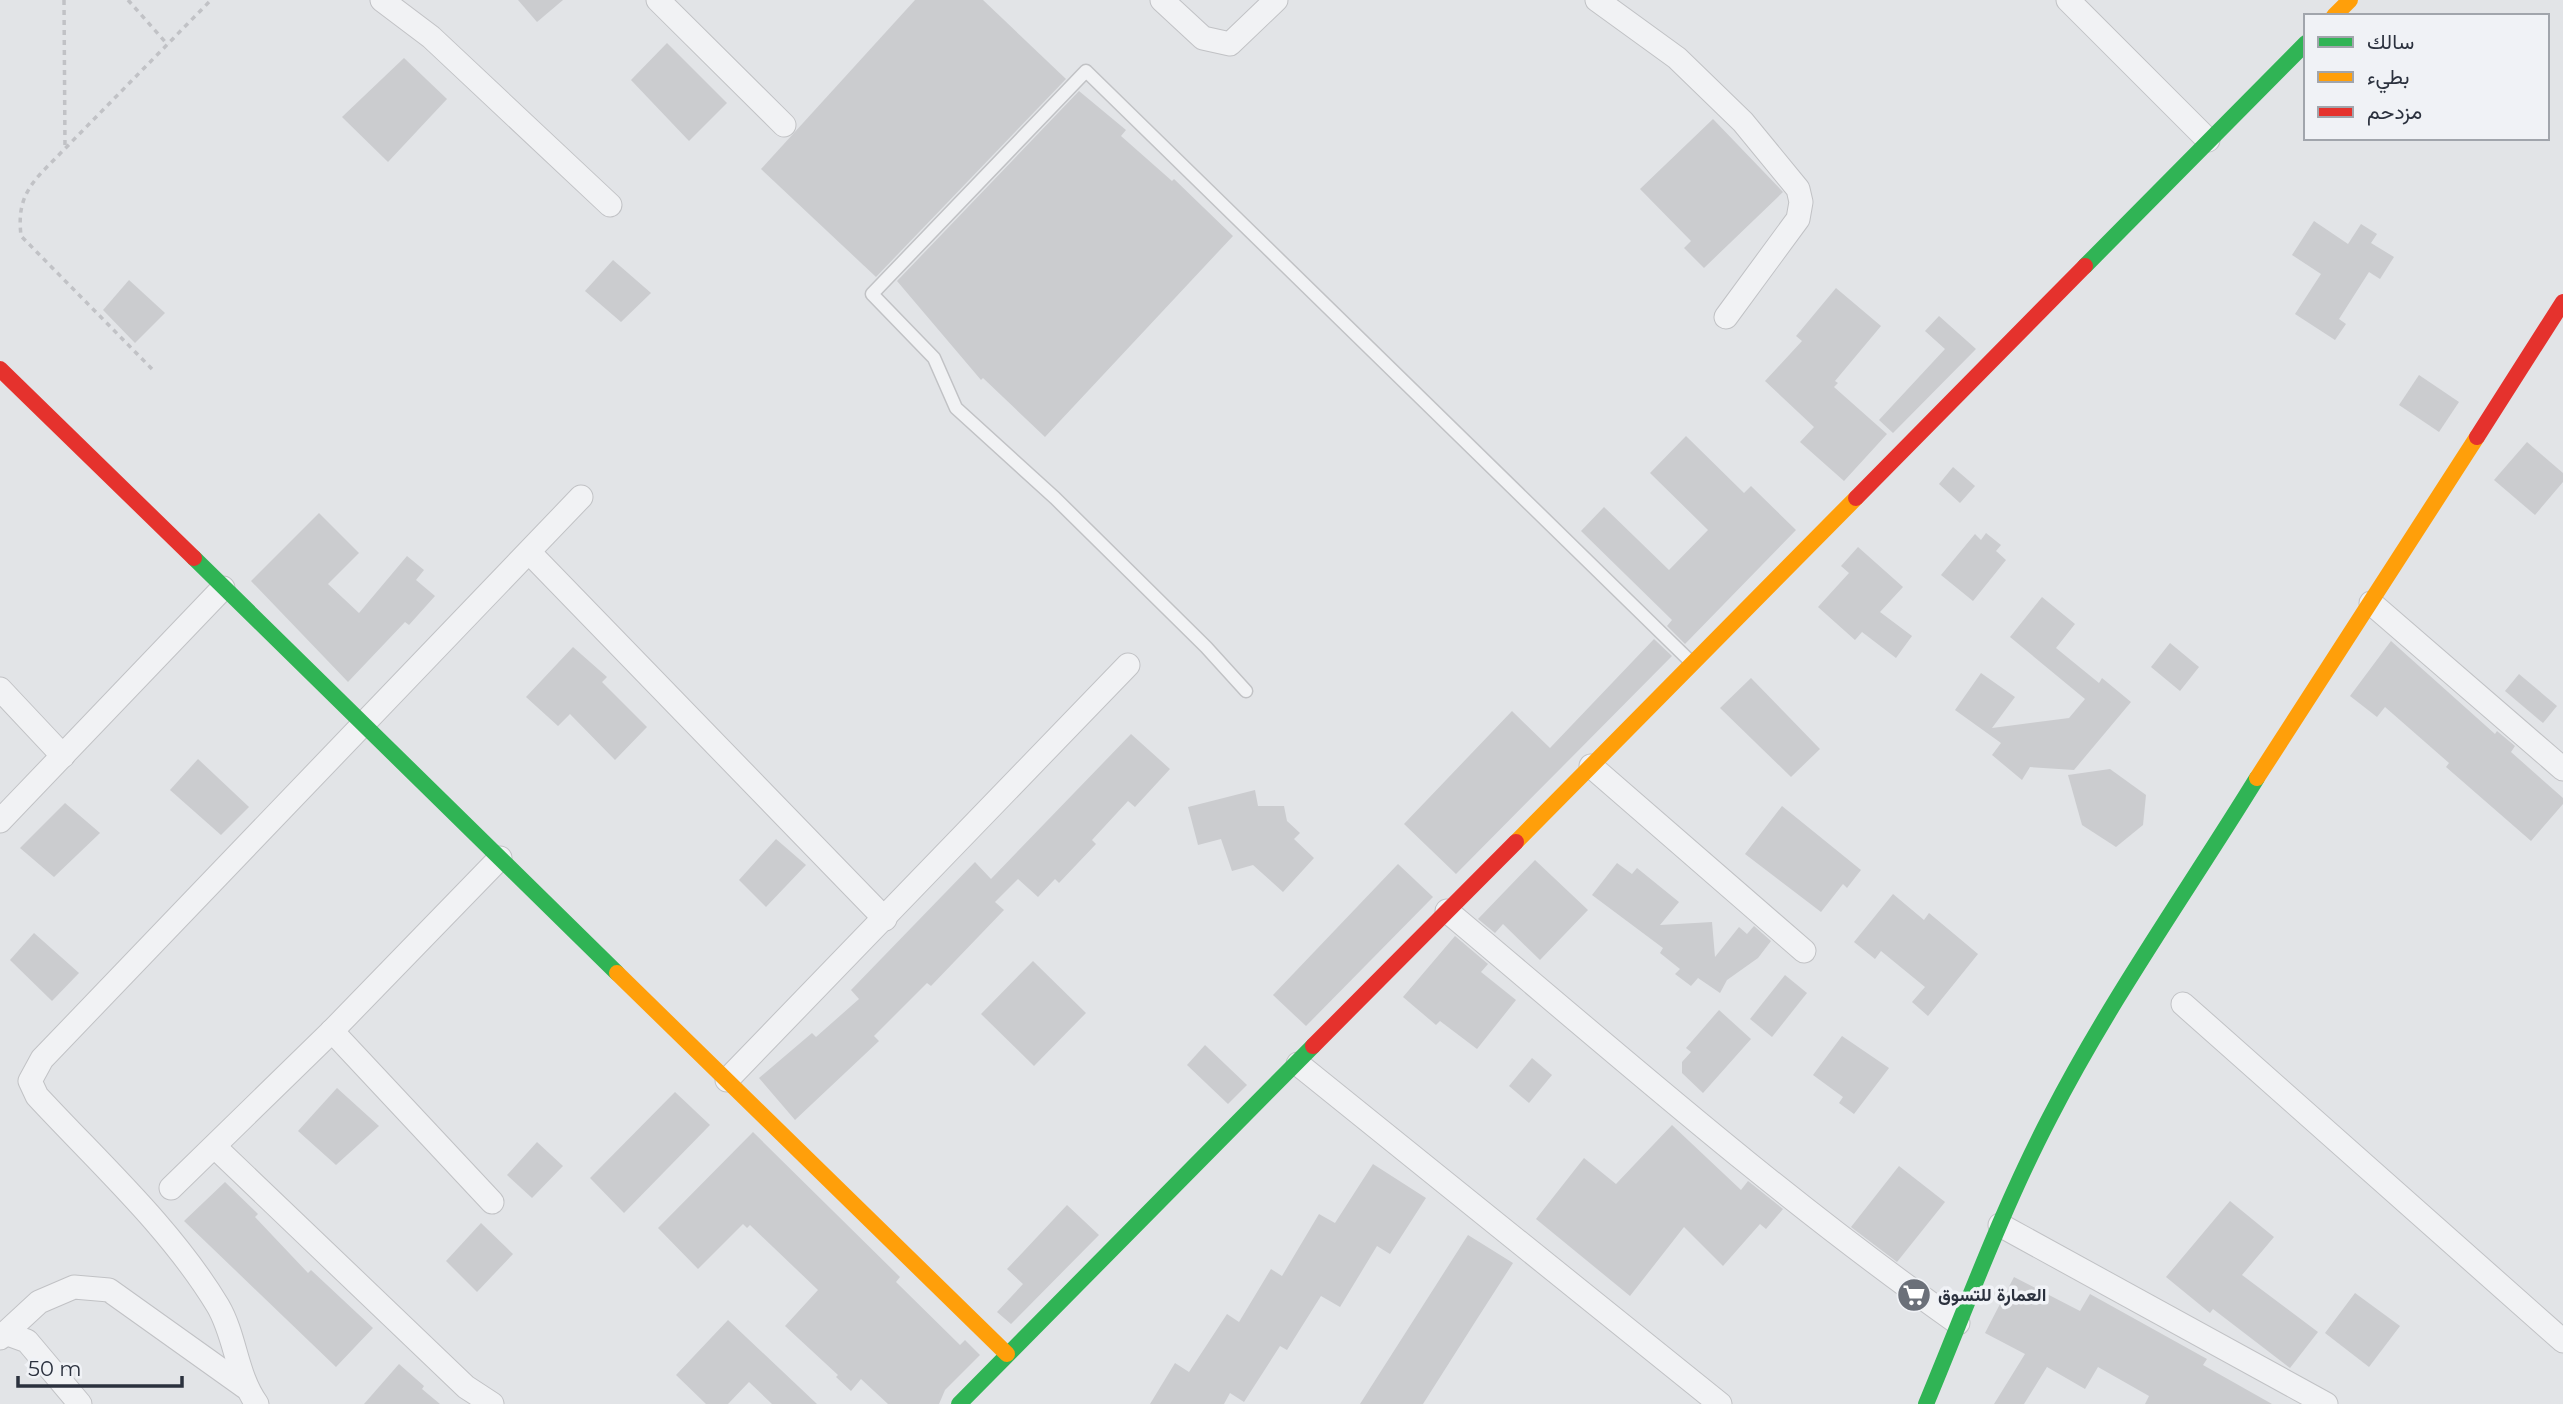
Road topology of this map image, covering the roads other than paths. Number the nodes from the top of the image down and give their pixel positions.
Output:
1 (382, 0) edge
2 (658, 0) edge
3 (1162, 0) edge
4 (1276, 0) edge
5 (1597, 0) edge
6 (2068, 0) edge
7 (2350, 0) edge
8 (2335, 14) edge
9 (2304, 45) edge
10 (784, 125) dead end
11 (2208, 140) junction
12 (610, 205) dead end
13 (2563, 302) edge
14 (1726, 317) dead end
15 (0, 369) edge
16 (581, 497) dead end
17 (529, 552) junction
18 (223, 588) junction
19 (2371, 603) junction
20 (1691, 662) junction
21 (1128, 665) dead end
22 (0, 689) edge
23 (1247, 691) dead end
24 (364, 726) junction
25 (63, 756) junction
26 (1591, 766) junction
27 (2563, 769) edge
28 (0, 821) edge
29 (500, 858) junction
30 (1447, 911) junction
31 (885, 919) junction
32 (1804, 950) dead end
33 (2183, 1004) dead end
34 (332, 1031) junction
35 (1298, 1064) junction
36 (727, 1080) junction
37 (215, 1147) junction
38 (171, 1188) dead end
39 (492, 1202) dead end
40 (2000, 1225) junction
41 (1958, 1324) junction
42 (3, 1336) edge
43 (2563, 1341) edge
44 (1007, 1354) junction
45 (251, 1396) edge
46 (80, 1404) edge
47 (492, 1404) edge
48 (959, 1404) edge
49 (1720, 1404) edge
50 (1926, 1404) edge
51 (2326, 1404) edge

1 - 12 street
2 - 10 street
3 - 4 street
5 - 14 street
6 - 11 street
7 - 8 street
9 - 11 street
11 - 20 street
13 - 19 street
15 - 18 street
16 - 17 street
17 - 24 street
17 - 31 street
18 - 24 street
18 - 25 street
19 - 27 street
19 - 40 street
20 - 23 lane
20 - 26 street
21 - 31 street
22 - 25 street
24 - 29 street
24 - 45 street
25 - 28 street
26 - 30 street
26 - 32 street
29 - 34 street
29 - 36 street
30 - 35 street
30 - 41 street
31 - 36 street
33 - 43 street
34 - 37 street
34 - 39 street
35 - 44 street
35 - 49 street
36 - 44 street
37 - 38 street
37 - 47 street
40 - 41 street
40 - 51 street
41 - 50 street
42 - 45 street
42 - 46 street
44 - 48 street

